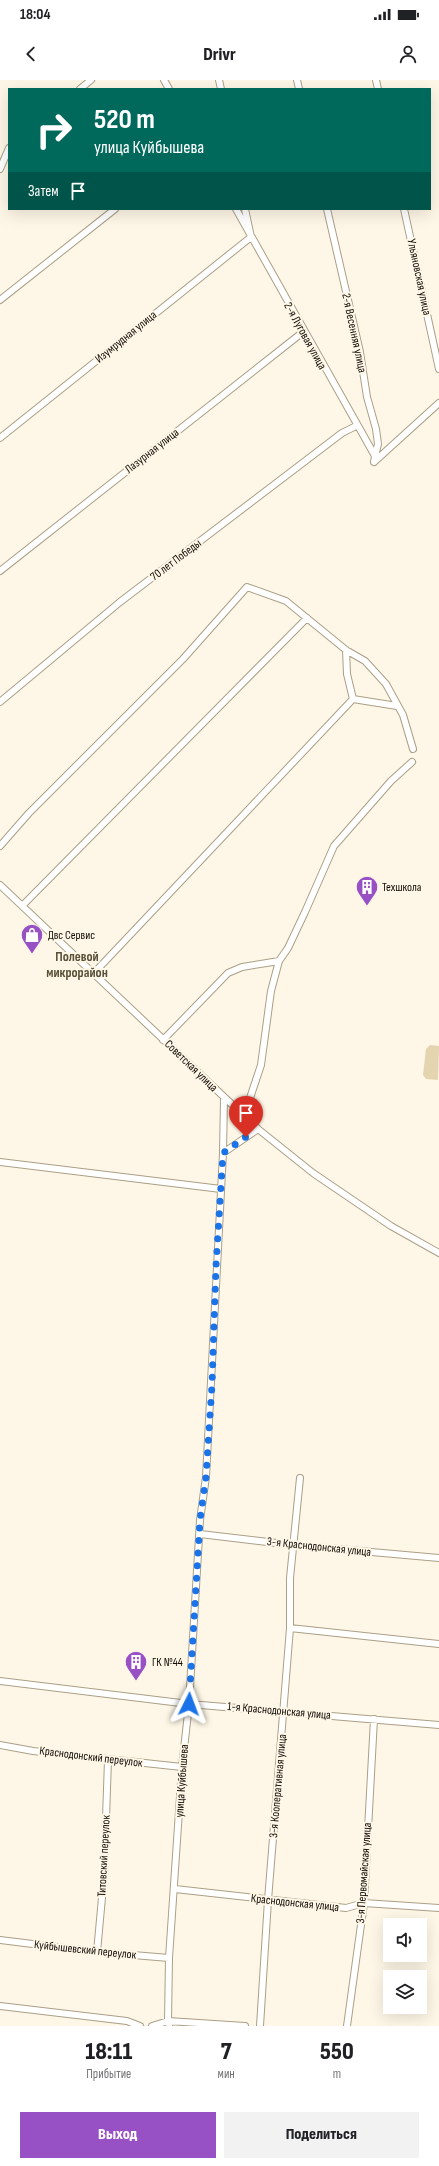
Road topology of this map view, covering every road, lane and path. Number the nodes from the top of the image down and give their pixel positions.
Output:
1 (91, 80) edge
2 (81, 88) edge
3 (8, 150) edge
4 (0, 168) edge
5 (114, 210) edge
6 (237, 210) edge
7 (245, 210) edge
8 (327, 210) edge
9 (404, 210) edge
10 (251, 237) junction
11 (0, 300) edge
12 (303, 332) junction
13 (439, 369) edge
14 (439, 403) edge
15 (356, 426) junction
16 (0, 438) edge
17 (374, 459) junction
18 (0, 571) edge
19 (307, 618) junction
20 (346, 650) junction
21 (353, 699) junction
22 (0, 702) edge
23 (397, 706) junction
24 (413, 749) dead end
25 (412, 762) dead end
26 (0, 846) edge
27 (0, 885) edge
28 (22, 906) junction
29 (278, 961) junction
30 (94, 973) junction
31 (163, 1040) junction
32 (224, 1098) junction
33 (244, 1116) junction
34 (258, 1129) junction
35 (223, 1153) junction
36 (0, 1162) edge
37 (221, 1190) junction
38 (439, 1253) edge
39 (300, 1478) dead end
40 (200, 1534) junction
41 (293, 1545) junction
42 (439, 1558) edge
43 (290, 1628) junction
44 (439, 1644) edge
45 (0, 1681) edge
46 (189, 1704) junction
47 (284, 1711) junction
48 (374, 1719) junction
49 (439, 1725) edge
50 (0, 1745) edge
51 (108, 1760) junction
52 (182, 1767) junction
53 (175, 1889) junction
54 (268, 1900) junction
55 (364, 1903) junction
56 (439, 1908) edge
57 (0, 1940) edge
58 (97, 1952) junction
59 (170, 1958) junction
60 (0, 2006) edge
61 (168, 2024) edge
62 (140, 2026) edge
63 (152, 2026) edge
64 (245, 2026) edge
65 (260, 2026) edge
66 (347, 2026) edge

1 - 2 street
3 - 4 street
5 - 11 street
6 - 10 street, 2-я Луговая улица
7 - 10 street
8 - 17 street, 2-я Весенняя улица
9 - 13 street, Ульяновская улица
10 - 12 street, 2-я Луговая улица
10 - 16 street, Изумрудная улица
12 - 15 street, 2-я Луговая улица
12 - 18 street, Лазурная улица
14 - 17 street
15 - 17 street, 2-я Луговая улица
15 - 22 street, 70 лет Победы
19 - 20 street
19 - 26 street
19 - 28 street
20 - 21 street
20 - 23 street
21 - 23 street
21 - 30 street
23 - 24 street
25 - 29 street
27 - 28 street, Советская улица
28 - 30 street, Советская улица
29 - 31 street
29 - 33 street
30 - 31 street, Советская улица
31 - 32 street, Советская улица
32 - 33 street, Советская улица
32 - 35 street, улица Куйбышева
33 - 34 street, Советская улица
34 - 35 street
34 - 38 street, Советская улица
35 - 37 street, улица Куйбышева
36 - 37 street
37 - 40 street, улица Куйбышева
39 - 41 street, 3-я Кооперативная улица
40 - 41 street, 3-я Краснодонская улица
40 - 46 street, улица Куйбышева
41 - 42 street, 3-я Краснодонская улица
41 - 43 street, 3-я Кооперативная улица
43 - 44 street
43 - 47 street, 3-я Кооперативная улица
45 - 46 street, 1-я Краснодонская улица
46 - 47 street, 1-я Краснодонская улица
46 - 52 street, улица Куйбышева
47 - 48 street, 1-я Краснодонская улица
47 - 54 street, 3-я Кооперативная улица
48 - 49 street, 1-я Краснодонская улица
48 - 55 street, 3-я Первомайская улица
50 - 51 street, Краснодонский переулок
51 - 52 street, Краснодонский переулок
51 - 58 street, Титовский переулок
52 - 53 street, улица Куйбышева
53 - 54 street, Краснодонская улица
53 - 59 street, улица Куйбышева
54 - 55 street, Краснодонская улица
54 - 65 street, 3-я Кооперативная улица
55 - 56 street, Краснодонская улица
55 - 66 street, 3-я Первомайская улица
57 - 58 street, Куйбышевский переулок
58 - 59 street, Куйбышевский переулок
59 - 61 street, улица Куйбышева
60 - 62 street
61 - 63 street
61 - 64 street

